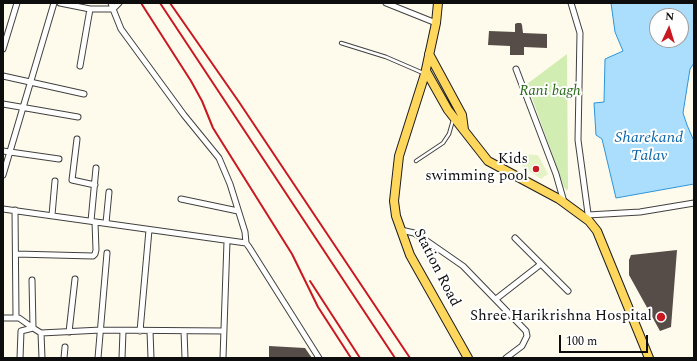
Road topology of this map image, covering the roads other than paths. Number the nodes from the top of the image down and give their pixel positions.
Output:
1 (17, 3) edge
2 (54, 3) edge
3 (60, 3) edge
4 (111, 3) edge
5 (119, 3) edge
6 (386, 3) edge
7 (438, 3) edge
8 (571, 3) edge
9 (90, 9) junction
10 (113, 9) junction
11 (436, 23) junction
12 (341, 43) dead end
13 (3, 49) edge
14 (429, 54) junction
15 (80, 66) dead end
16 (516, 69) dead end
17 (425, 72) junction
18 (3, 76) edge
19 (31, 82) junction
20 (84, 94) dead end
21 (3, 104) edge
22 (23, 107) junction
23 (78, 117) dead end
24 (453, 117) junction
25 (465, 131) junction
26 (77, 139) dead end
27 (3, 151) edge
28 (9, 152) junction
29 (59, 159) dead end
30 (416, 161) dead end
31 (96, 168) dead end
32 (3, 175) edge
33 (55, 181) dead end
34 (95, 185) junction
35 (109, 192) dead end
36 (181, 199) dead end
37 (564, 202) junction
38 (694, 203) edge
39 (3, 209) edge
40 (15, 210) junction
41 (238, 211) junction
42 (52, 216) junction
43 (588, 218) junction
44 (93, 221) junction
45 (106, 223) junction
46 (149, 230) junction
47 (401, 230) junction
48 (515, 238) dead end
49 (227, 241) junction
50 (246, 243) junction
51 (107, 253) dead end
52 (16, 254) junction
53 (541, 264) junction
54 (75, 279) dead end
55 (32, 280) dead end
56 (568, 290) dead end
57 (496, 299) junction
58 (16, 317) junction
59 (3, 318) edge
60 (33, 328) junction
61 (101, 330) junction
62 (123, 331) junction
63 (140, 331) junction
64 (150, 331) junction
65 (184, 331) junction
66 (224, 331) junction
67 (69, 332) junction
68 (41, 333) junction
69 (64, 346) dead end
70 (20, 358) edge
71 (42, 358) edge
72 (64, 358) edge
73 (98, 358) edge
74 (122, 358) edge
75 (152, 358) edge
76 (185, 358) edge
77 (223, 358) edge
78 (319, 358) edge
79 (468, 358) edge
80 (506, 358) edge
81 (649, 358) edge

1 - 13 street
2 - 19 street
3 - 9 street
4 - 10 street
5 - 10 street
6 - 11 street
7 - 11 main road, Station Road
8 - 43 street
9 - 10 street
9 - 15 street
10 - 41 street
11 - 14 main road, Station Road
12 - 17 lane
14 - 17 main road, Station Road
14 - 25 main road
16 - 37 street
17 - 24 main road
17 - 47 main road, Station Road
18 - 19 street
19 - 20 street
19 - 22 street
21 - 22 street
22 - 23 street
22 - 28 street
24 - 25 main road
24 - 30 lane
25 - 37 main road
26 - 34 street
27 - 28 street
28 - 29 street
28 - 32 street
31 - 34 street
33 - 42 street
34 - 44 street
35 - 45 street
36 - 41 street
37 - 43 main road
38 - 43 street
39 - 40 street
40 - 42 street
40 - 52 street
41 - 50 street
42 - 44 street
43 - 81 main road
44 - 45 street
44 - 52 street
45 - 46 street
46 - 49 street
46 - 63 street
47 - 57 street
47 - 79 main road, Station Road
48 - 53 street
49 - 50 street
49 - 66 street
50 - 78 street
51 - 61 street
52 - 58 street
53 - 56 street
53 - 57 street
54 - 67 street
55 - 60 street
57 - 80 street
58 - 59 street
58 - 60 street
60 - 68 street
60 - 70 street
61 - 62 street
61 - 67 street
61 - 73 street
62 - 63 street
62 - 74 street
63 - 64 street
64 - 65 street
64 - 75 street
65 - 66 street
65 - 76 street
66 - 77 street
67 - 68 street
68 - 71 street
69 - 72 street

